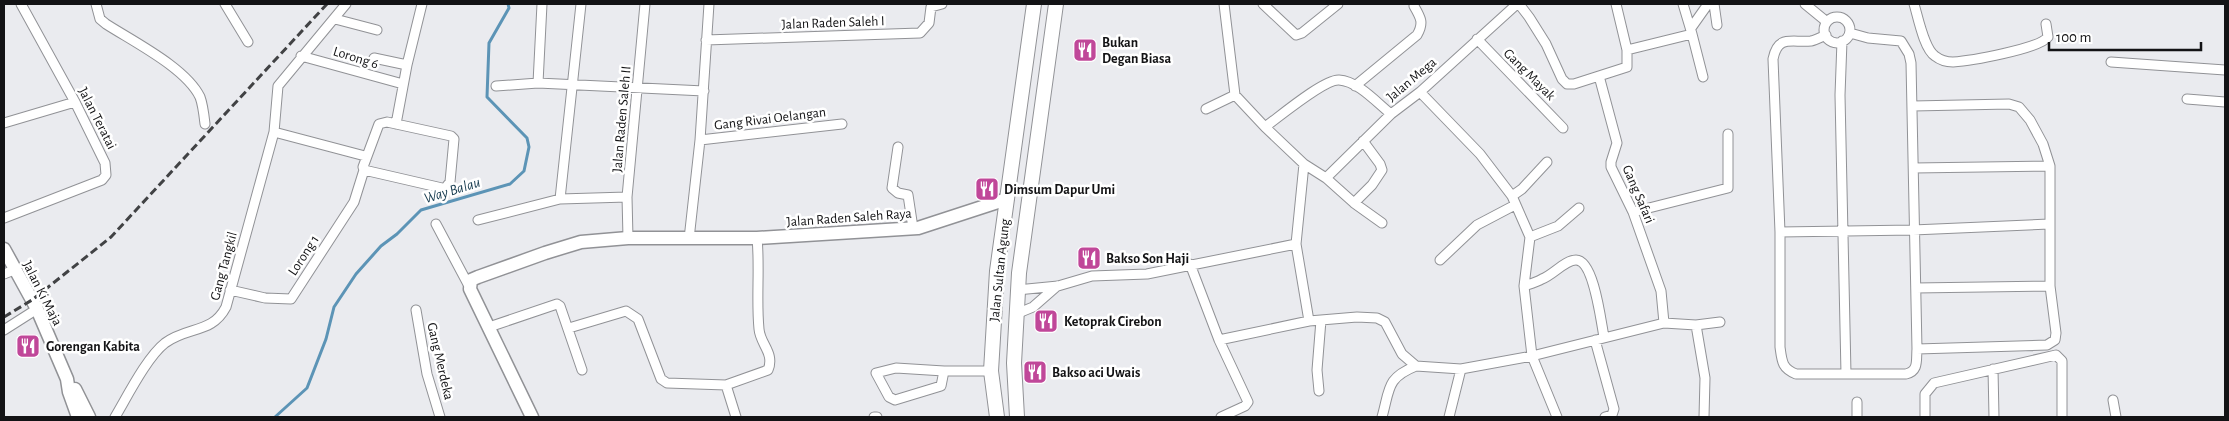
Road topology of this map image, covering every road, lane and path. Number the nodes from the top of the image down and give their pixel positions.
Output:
1 (21, 4) edge
2 (96, 4) edge
3 (225, 4) edge
4 (346, 4) edge
5 (422, 4) edge
6 (542, 4) edge
7 (581, 4) edge
8 (645, 4) edge
9 (709, 4) edge
10 (942, 4) edge
11 (1034, 4) edge
12 (1056, 4) edge
13 (1224, 4) edge
14 (1263, 4) edge
15 (1338, 4) edge
16 (1518, 4) edge
17 (1616, 4) edge
18 (1683, 4) edge
19 (1708, 4) edge
20 (1714, 4) edge
21 (1805, 4) edge
22 (1914, 4) edge
23 (1414, 6) dead end
24 (335, 19) junction
25 (1827, 22) junction
26 (2046, 24) dead end
27 (1717, 25) dead end
28 (1031, 26) junction
29 (1052, 29) junction
30 (377, 30) dead end
31 (1692, 31) junction
32 (1850, 33) junction
33 (1826, 35) junction
34 (1477, 39) junction
35 (706, 40) junction
36 (1842, 41) junction
37 (248, 42) dead end
38 (1627, 50) junction
39 (301, 56) junction
40 (374, 58) dead end
41 (2111, 62) dead end
42 (407, 65) junction
43 (2225, 70) edge
44 (1599, 76) junction
45 (1703, 77) dead end
46 (538, 83) junction
47 (403, 84) junction
48 (571, 85) junction
49 (496, 86) dead end
50 (638, 86) junction
51 (1355, 86) junction
52 (704, 91) junction
53 (1420, 92) junction
54 (1235, 95) junction
55 (2187, 99) dead end
56 (75, 102) junction
57 (2225, 102) edge
58 (1914, 106) junction
59 (1206, 109) dead end
60 (1390, 114) junction
61 (4, 123) edge
62 (205, 124) dead end
63 (396, 124) junction
64 (842, 124) dead end
65 (1264, 127) junction
66 (1563, 128) dead end
67 (274, 132) junction
68 (1728, 134) dead end
69 (700, 140) junction
70 (1363, 142) junction
71 (898, 147) dead end
72 (366, 156) junction
73 (1547, 162) dead end
74 (1304, 164) junction
75 (2050, 166) junction
76 (1914, 168) junction
77 (364, 170) junction
78 (1326, 178) junction
79 (627, 197) junction
80 (560, 199) junction
81 (1007, 200) junction
82 (1514, 200) junction
83 (1354, 203) junction
84 (1579, 208) dead end
85 (1633, 212) junction
86 (4, 218) edge
87 (478, 220) dead end
88 (1382, 223) dead end
89 (436, 224) dead end
90 (2048, 224) junction
91 (913, 228) junction
92 (1843, 230) junction
93 (1913, 230) junction
94 (1780, 232) junction
95 (1530, 237) junction
96 (628, 238) junction
97 (757, 238) junction
98 (689, 239) junction
99 (1296, 244) junction
100 (4, 249) edge
101 (1440, 260) dead end
102 (1190, 264) junction
103 (997, 271) junction
104 (9, 272) edge
105 (1019, 273) junction
106 (1058, 286) junction
107 (1524, 286) junction
108 (2050, 286) junction
109 (1916, 288) junction
110 (470, 289) junction
111 (230, 290) junction
112 (1018, 290) junction
113 (37, 309) junction
114 (416, 310) dead end
115 (1016, 314) junction
116 (1321, 320) junction
117 (1309, 321) junction
118 (1664, 322) junction
119 (1720, 322) dead end
120 (1696, 325) junction
121 (489, 327) junction
122 (569, 328) junction
123 (4, 330) edge
124 (1604, 337) junction
125 (1219, 340) junction
126 (1595, 340) junction
127 (1917, 349) junction
128 (1532, 356) junction
129 (1416, 366) junction
130 (1461, 369) junction
131 (1992, 369) junction
132 (582, 370) dead end
133 (944, 371) junction
134 (991, 371) junction
135 (1846, 374) junction
136 (67, 380) junction
137 (726, 385) junction
138 (1319, 391) dead end
139 (2113, 400) dead end
140 (1857, 402) dead end
141 (78, 417) edge
142 (89, 417) edge
143 (115, 417) edge
144 (440, 417) edge
145 (532, 417) edge
146 (736, 417) edge
147 (997, 417) edge
148 (1017, 417) edge
149 (1221, 417) edge
150 (1382, 417) edge
151 (1449, 417) edge
152 (1557, 417) edge
153 (1605, 417) edge
154 (1704, 417) edge
155 (1857, 417) edge
156 (1925, 417) edge
157 (1994, 417) edge
158 (2062, 417) edge
159 (2116, 417) edge

1 - 56 street, Jalan Teratai
2 - 62 street
3 - 37 street
4 - 24 street, Gang Tangkil
5 - 42 street
6 - 46 street
7 - 48 street
8 - 50 street, Jalan Raden Saleh II
9 - 35 street
10 - 35 street, Jalan Raden Saleh I
11 - 28 main road, Jalan Sultan Agung
12 - 29 main road, Jalan Sultan Agung
13 - 54 street
14 - 15 street
16 - 34 street, Jalan Mega
16 - 44 street
17 - 38 street
18 - 31 street
19 - 31 street
20 - 27 street
21 - 25 street
22 - 26 street
23 - 51 street
24 - 30 street
24 - 39 street, Gang Tangkil
25 - 32 street
25 - 33 street
28 - 29 main road
28 - 81 main road, Jalan Sultan Agung
29 - 105 main road, Jalan Sultan Agung
31 - 38 street
31 - 45 street
32 - 36 street
32 - 58 street
33 - 36 street
33 - 94 street
34 - 53 street, Jalan Mega
34 - 66 street, Gang Mayak
35 - 52 street
36 - 92 street
38 - 44 street
39 - 47 street, Lorong 6
39 - 67 street, Gang Tangkil
40 - 42 street
41 - 43 street
42 - 47 street
44 - 85 street, Gang Safari
46 - 48 street
46 - 49 street
47 - 63 street
48 - 50 street
48 - 80 street
50 - 52 street
50 - 79 street, Jalan Raden Saleh II
51 - 60 street
51 - 65 street
52 - 69 street
53 - 60 street, Jalan Mega
53 - 82 street
54 - 59 street
54 - 65 street
55 - 57 street
56 - 61 street
56 - 86 street, Jalan Teratai
58 - 75 street
58 - 76 street
60 - 70 street, Jalan Mega
63 - 72 street
63 - 77 street
64 - 69 street, Gang Rivai Oelangan
65 - 74 street
67 - 72 street
67 - 111 street, Gang Tangkil
68 - 85 street
69 - 98 street
70 - 78 street, Jalan Mega
70 - 83 street
71 - 91 street
72 - 77 street
73 - 82 street
74 - 78 street
74 - 99 street
75 - 76 street
75 - 90 street
76 - 93 street
77 - 111 street, Lorong 1
78 - 83 street
79 - 80 street
79 - 96 street, Jalan Raden Saleh II
80 - 87 street
81 - 91 street, Jalan Raden Saleh Raya
81 - 103 main road, Jalan Sultan Agung
82 - 95 street
82 - 101 street
83 - 88 street
84 - 95 street
85 - 118 street, Gang Safari
89 - 110 street
90 - 93 street
90 - 108 street
91 - 97 street, Jalan Raden Saleh Raya
92 - 93 street
92 - 94 street
92 - 135 street
93 - 109 street
94 - 135 street
95 - 107 street
96 - 98 street, Jalan Raden Saleh Raya
96 - 110 street, Jalan Raden Saleh Raya
97 - 98 street, Jalan Raden Saleh Raya
97 - 137 street
99 - 102 street
99 - 117 street
100 - 104 street, Jalan Ki Maja
102 - 106 street
102 - 125 street
103 - 105 main road
103 - 134 main road, Jalan Sultan Agung
104 - 113 street, Jalan Ki Maja
105 - 112 main road, Jalan Sultan Agung
106 - 112 street
106 - 115 street
107 - 124 street
107 - 128 street
108 - 109 street
108 - 127 street
109 - 127 street
110 - 121 street
111 - 143 street, Gang Tangkil
112 - 115 main road, Jalan Sultan Agung
113 - 123 street
113 - 136 street, Jalan Ki Maja
114 - 144 street, Gang Merdeka
115 - 148 main road, Jalan Sultan Agung
116 - 117 street
116 - 129 street
116 - 138 street
117 - 125 street
118 - 120 street
118 - 124 street
119 - 120 street
120 - 154 street
121 - 122 street
121 - 145 street
122 - 132 street
122 - 137 street
124 - 126 street
125 - 149 street
126 - 128 street
126 - 153 street
127 - 135 street
128 - 130 street
128 - 152 street
129 - 130 street
129 - 150 street
130 - 151 street
131 - 156 street
131 - 157 street
131 - 158 street
133 - 133 street
133 - 134 street
134 - 147 main road, Jalan Sultan Agung
136 - 141 street, Jalan Ki Maja
136 - 142 street, Jalan Ki Maja
137 - 146 street
139 - 159 street
140 - 155 street

